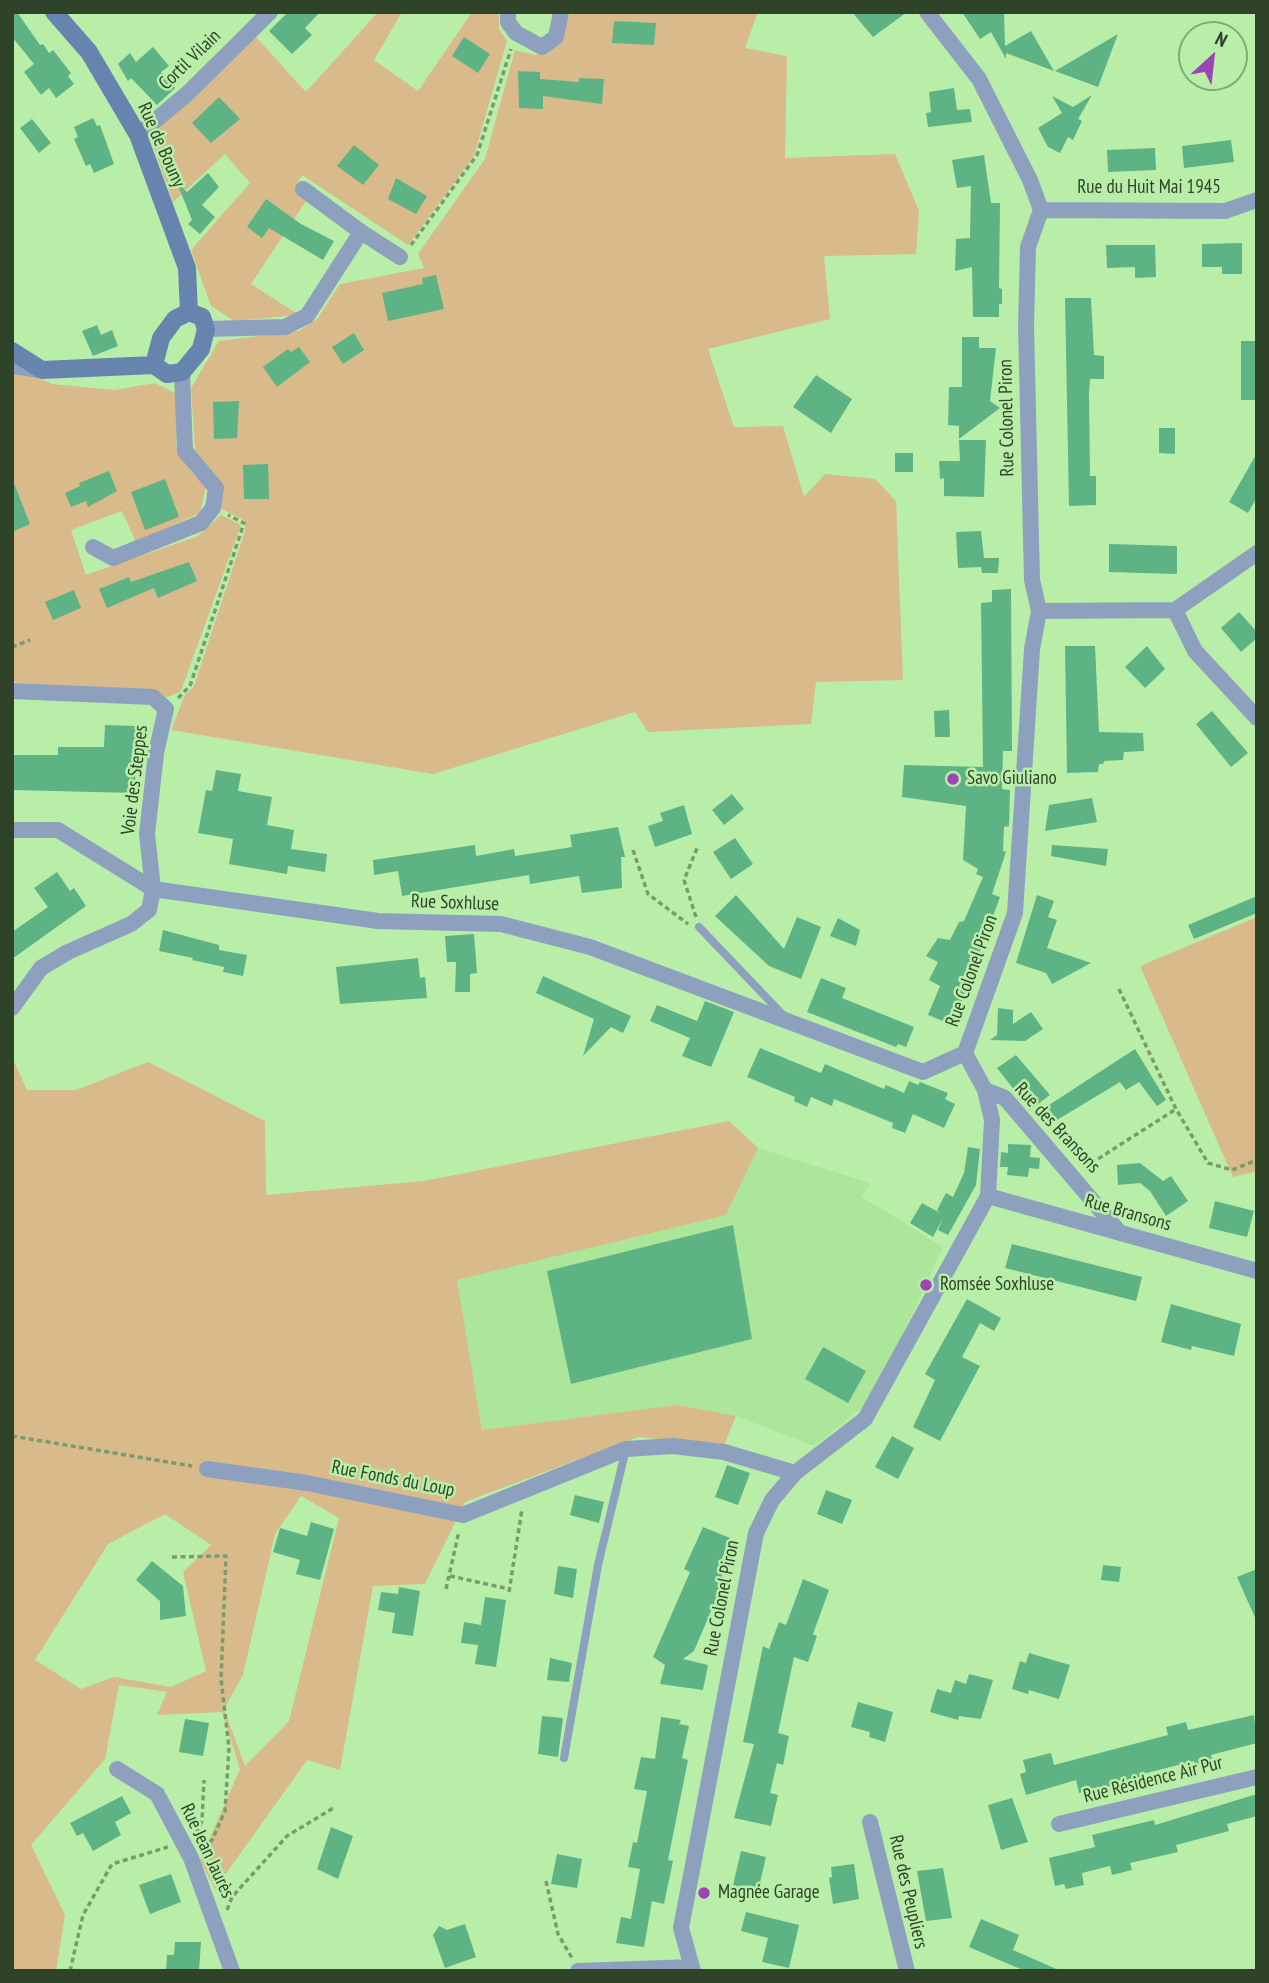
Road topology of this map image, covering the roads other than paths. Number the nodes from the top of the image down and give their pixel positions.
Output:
1 (54, 12) edge
2 (270, 12) edge
3 (508, 12) edge
4 (561, 12) edge
5 (928, 12) edge
6 (138, 135) junction
7 (303, 189) dead end
8 (1257, 200) edge
9 (1041, 210) junction
10 (360, 232) junction
11 (400, 257) dead end
12 (188, 312) junction
13 (206, 330) junction
14 (12, 351) edge
15 (154, 365) junction
16 (12, 366) edge
17 (42, 370) junction
18 (182, 372) junction
19 (93, 547) dead end
20 (1257, 553) edge
21 (1175, 610) junction
22 (1039, 611) junction
23 (12, 691) edge
24 (1257, 718) edge
25 (12, 830) edge
26 (153, 890) junction
27 (699, 927) road end
28 (12, 1008) edge
29 (791, 1024) junction
30 (965, 1053) junction
31 (985, 1090) junction
32 (988, 1196) junction
33 (1120, 1233) junction
34 (1257, 1271) edge
35 (626, 1449) junction
36 (207, 1469) road end
37 (795, 1474) junction
38 (564, 1758) dead end
39 (117, 1769) dead end
40 (1257, 1777) edge
41 (870, 1822) dead end
42 (1059, 1824) dead end
43 (693, 1969) edge
44 (232, 1971) edge
45 (578, 1971) edge
46 (907, 1971) edge

1 - 6 street, Rue de Bouny
2 - 6 street, Cortil Vilain
3 - 4 street
5 - 9 street
6 - 12 street, Rue de Bouny
7 - 10 street
8 - 9 street, Rue du Huit Mai 1945
9 - 22 street, Rue Colonel Piron
10 - 11 street
10 - 13 street
12 - 13 street
12 - 15 street
13 - 18 street
14 - 17 street
15 - 17 street
15 - 18 street
16 - 17 street
18 - 19 street
20 - 21 street
21 - 22 street
21 - 24 street
22 - 30 street, Rue Colonel Piron
23 - 26 street, Voie des Steppes
25 - 26 street
26 - 28 street
26 - 29 street, Rue Soxhluse
27 - 29 lane
29 - 30 street, Rue Soxhluse
30 - 31 street, Rue Colonel Piron
31 - 32 street, Rue Colonel Piron
31 - 33 street, Rue des Bransons
32 - 33 street, Rue Bransons
32 - 37 street, Rue Colonel Piron
33 - 34 street, Rue Bransons
35 - 36 street, Rue Fonds du Loup
35 - 37 street, Rue Fonds du Loup
35 - 38 lane
37 - 43 street, Rue Colonel Piron
39 - 44 street, Rue Jean Jaurès
40 - 42 street, Rue Résidence Air Pur
41 - 46 street, Rue des Peupliers
43 - 45 street

